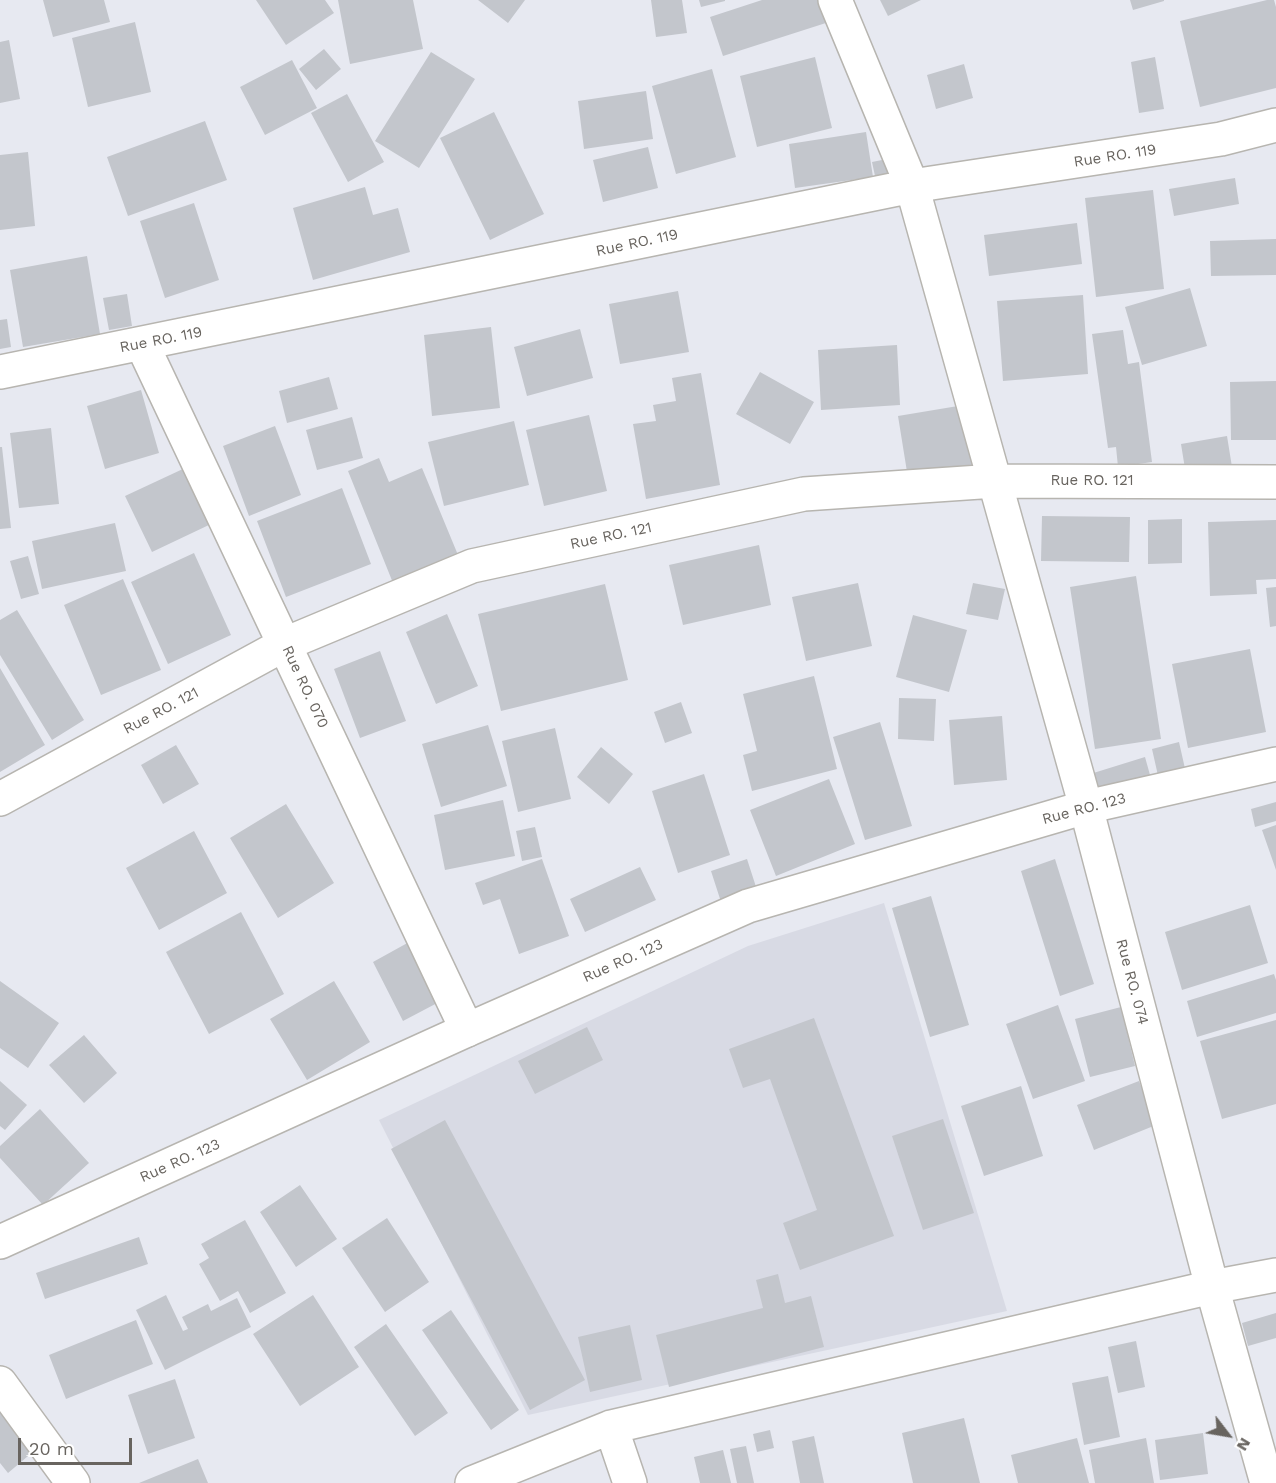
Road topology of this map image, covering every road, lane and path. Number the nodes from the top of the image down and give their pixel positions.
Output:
1 (836, 0) edge
2 (1276, 125) edge
3 (912, 186) junction
4 (142, 344) junction
5 (0, 372) edge
6 (995, 481) junction
7 (1276, 482) edge
8 (285, 645) junction
9 (1276, 764) edge
10 (0, 799) edge
11 (1086, 807) junction
12 (467, 1030) junction
13 (0, 1242) edge
14 (1276, 1275) edge
15 (1212, 1287) junction
16 (0, 1383) edge
17 (610, 1427) junction
18 (73, 1483) edge
19 (472, 1483) edge
20 (630, 1483) edge
21 (1267, 1483) edge

1 - 3 street, Rue RO. 074
2 - 3 street, Rue RO. 119
3 - 4 street, Rue RO. 119
3 - 6 street, Rue RO. 074
4 - 5 street, Rue RO. 119
4 - 8 street, Rue RO. 070
6 - 7 street, Rue RO. 121
6 - 8 street, Rue RO. 121
6 - 11 street, Rue RO. 074
8 - 10 street, Rue RO. 121
8 - 12 street, Rue RO. 070
9 - 11 street, Rue RO. 123
11 - 12 street, Rue RO. 123
11 - 15 street, Rue RO. 074
12 - 13 street, Rue RO. 123
14 - 15 street
15 - 17 street
15 - 21 street, Rue RO. 074
16 - 18 street
17 - 19 street
17 - 20 street

